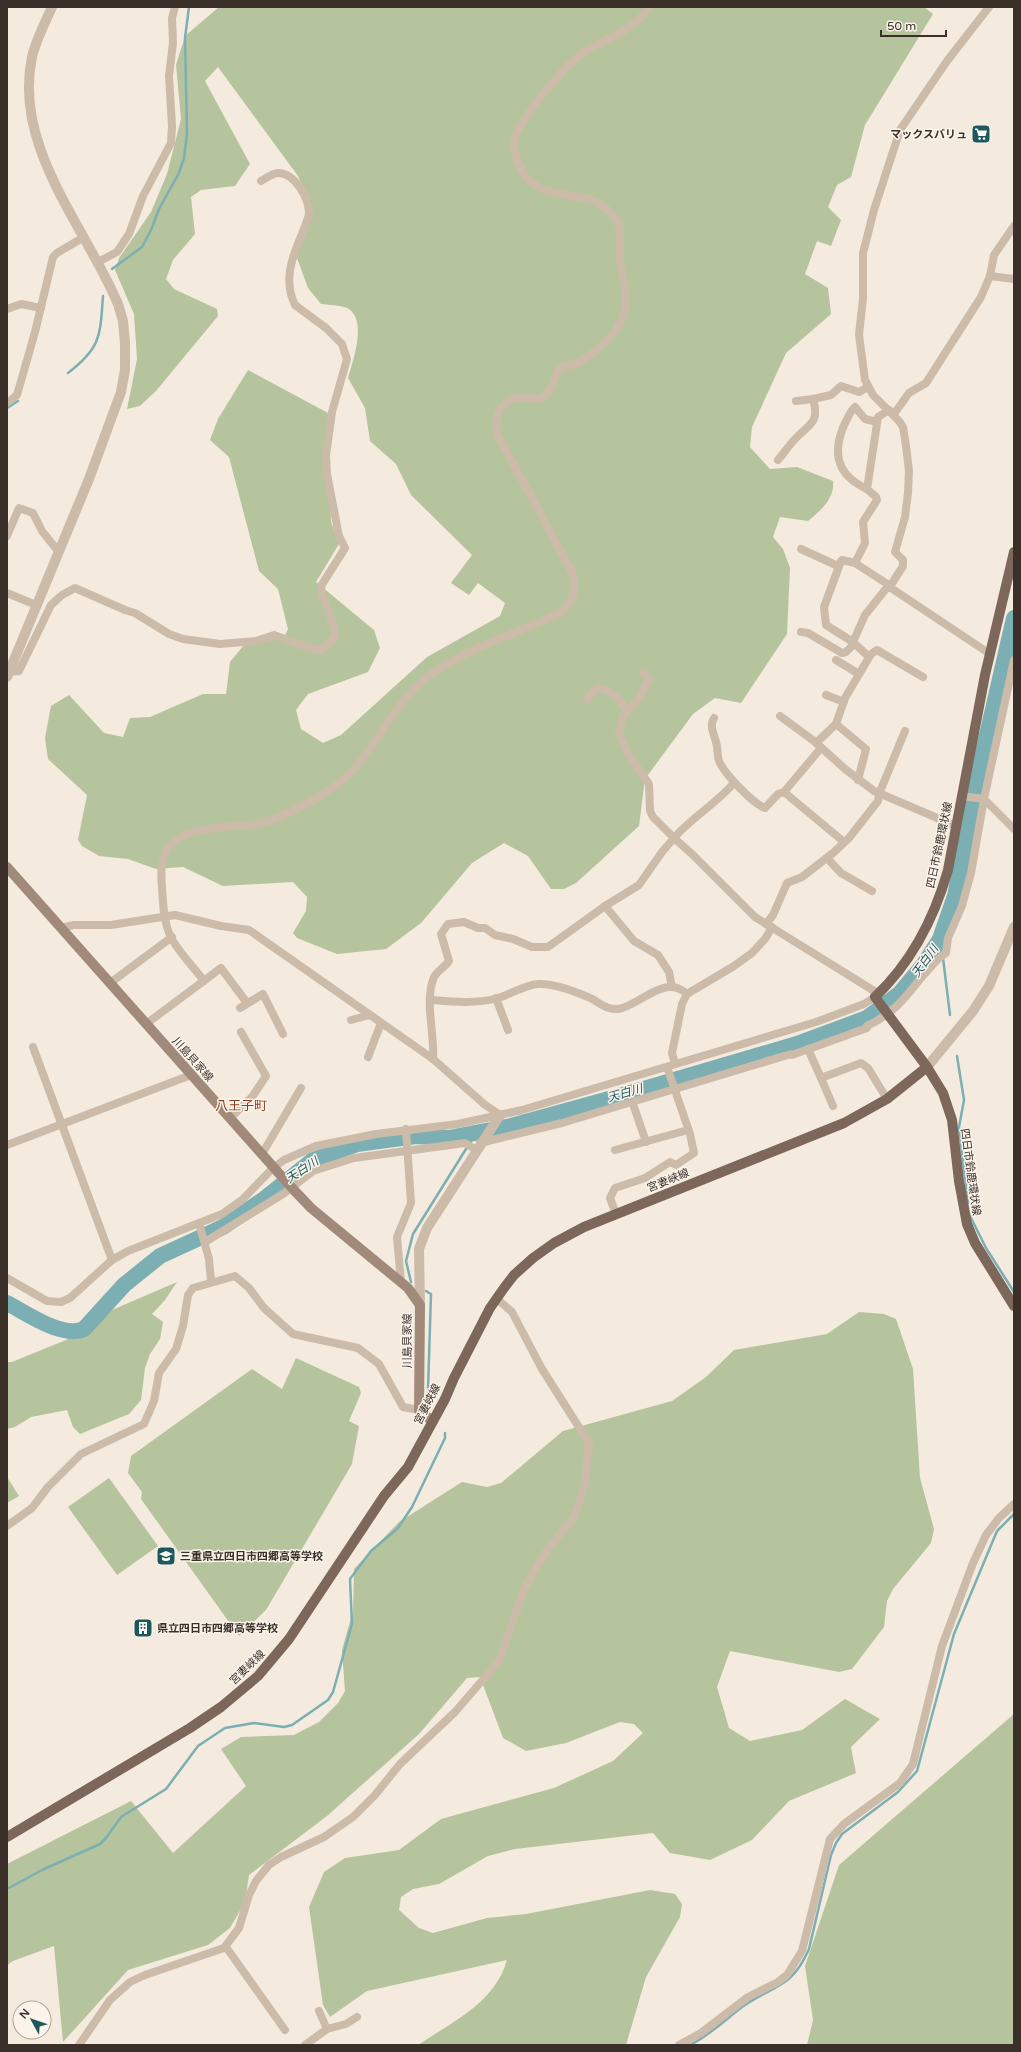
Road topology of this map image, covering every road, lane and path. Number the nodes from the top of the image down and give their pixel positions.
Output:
1 (52, 7) edge
2 (175, 7) edge
3 (649, 7) edge
4 (989, 7) edge
5 (261, 181) dead end
6 (1014, 226) edge
7 (84, 237) junction
8 (98, 262) junction
9 (990, 276) junction
10 (1014, 279) edge
11 (41, 308) junction
12 (7, 309) edge
13 (868, 387) junction
14 (813, 399) junction
15 (796, 401) dead end
16 (7, 403) edge
17 (891, 412) junction
18 (877, 422) junction
19 (778, 460) dead end
20 (867, 489) junction
21 (7, 536) edge
22 (801, 549) dead end
23 (58, 551) junction
24 (1014, 552) edge
25 (855, 563) junction
26 (838, 566) junction
27 (888, 587) junction
28 (7, 593) edge
29 (36, 605) junction
30 (801, 632) dead end
31 (854, 643) junction
32 (990, 654) junction
33 (868, 656) junction
34 (836, 660) dead end
35 (1014, 660) edge
36 (643, 672) dead end
37 (8, 674) edge
38 (859, 674) junction
39 (923, 677) dead end
40 (826, 695) dead end
41 (587, 700) dead end
42 (844, 702) junction
43 (626, 712) junction
44 (780, 716) dead end
45 (714, 718) dead end
46 (836, 724) junction
47 (906, 731) dead end
48 (819, 745) junction
49 (858, 780) junction
50 (734, 783) junction
51 (784, 792) junction
52 (879, 794) junction
53 (962, 796) junction
54 (984, 799) junction
55 (956, 826) junction
56 (1014, 828) edge
57 (674, 838) junction
58 (844, 842) junction
59 (827, 858) junction
60 (7, 867) edge
61 (872, 891) dead end
62 (604, 906) junction
63 (164, 916) junction
64 (769, 925) junction
65 (1014, 927) edge
66 (61, 928) junction
67 (172, 937) junction
68 (204, 981) junction
69 (110, 983) junction
70 (672, 987) junction
71 (687, 994) junction
72 (877, 995) junction
73 (496, 998) junction
74 (431, 1000) junction
75 (887, 1014) junction
76 (370, 1015) junction
77 (351, 1020) dead end
78 (381, 1023) junction
79 (146, 1024) junction
80 (508, 1030) dead end
81 (241, 1032) dead end
82 (283, 1034) dead end
83 (33, 1047) dead end
84 (808, 1049) junction
85 (368, 1057) dead end
86 (433, 1059) junction
87 (670, 1067) junction
88 (927, 1067) junction
89 (191, 1074) junction
90 (821, 1078) junction
91 (301, 1088) dead end
92 (674, 1088) junction
93 (887, 1099) junction
94 (632, 1101) junction
95 (833, 1106) dead end
96 (500, 1115) junction
97 (230, 1118) junction
98 (61, 1124) junction
99 (688, 1130) junction
100 (406, 1131) junction
101 (646, 1142) junction
102 (7, 1145) edge
103 (476, 1147) junction
104 (615, 1150) dead end
105 (407, 1151) junction
106 (262, 1154) junction
107 (273, 1168) junction
108 (292, 1188) junction
109 (616, 1214) junction
110 (199, 1223) junction
111 (205, 1242) junction
112 (112, 1260) junction
113 (7, 1278) edge
114 (211, 1281) junction
115 (402, 1282) junction
116 (496, 1298) junction
117 (420, 1305) junction
118 (1014, 1306) edge
119 (419, 1410) junction
120 (432, 1421) junction
121 (1014, 1504) edge
122 (7, 1526) edge
123 (7, 1837) edge
124 (226, 1946) junction
125 (319, 2011) dead end
126 (357, 2017) dead end
127 (327, 2028) junction
128 (285, 2030) dead end
129 (79, 2045) edge
130 (305, 2045) edge
131 (679, 2045) edge

1 - 7 street
2 - 8 street
3 - 63 street
4 - 13 street
5 - 37 street
6 - 9 street
7 - 8 street
7 - 11 street
8 - 23 street
9 - 10 street
9 - 17 street
11 - 12 street
11 - 16 street
13 - 14 street
13 - 17 street
14 - 15 street
14 - 19 street
17 - 18 street
17 - 27 street
18 - 20 street
18 - 20 street
20 - 25 street
21 - 23 street
22 - 26 street
23 - 29 street
24 - 32 main road, 四日市鈴鹿環状線
25 - 26 street
25 - 27 street
26 - 31 street
27 - 31 street
27 - 32 street
28 - 29 street
29 - 37 street
30 - 31 street
31 - 33 street
32 - 53 main road, 四日市鈴鹿環状線
33 - 38 street
33 - 39 street
34 - 38 street
35 - 54 street
36 - 43 street
38 - 42 street
40 - 42 street
41 - 43 street
42 - 46 street
43 - 57 street
44 - 48 street
45 - 50 street
46 - 48 street
46 - 49 street
47 - 52 street
48 - 49 street
48 - 51 street
49 - 52 street
50 - 51 street
50 - 57 street
51 - 58 street
52 - 55 street
52 - 58 street
53 - 54 street
53 - 55 main road, 四日市鈴鹿環状線
54 - 56 street
54 - 75 street
55 - 72 main road, 四日市鈴鹿環状線
57 - 62 street
57 - 64 street
58 - 59 street
59 - 61 street
59 - 64 street
60 - 66 main road, 川島貝家線
62 - 70 street
62 - 74 street
63 - 66 street
63 - 67 street
63 - 76 street
64 - 71 street
64 - 72 street
65 - 88 street
66 - 69 main road, 川島貝家線
67 - 68 street
67 - 69 street
68 - 79 street
68 - 82 street
69 - 79 main road, 川島貝家線
70 - 71 street
70 - 73 street
71 - 87 street
72 - 75 main road, 四日市鈴鹿環状線
72 - 87 street
73 - 74 street
73 - 80 street
74 - 86 street
75 - 84 street
75 - 88 main road, 四日市鈴鹿環状線
76 - 77 street
76 - 78 street
78 - 85 street
78 - 86 street
79 - 89 main road, 川島貝家線
81 - 97 street
83 - 98 street
84 - 90 street
84 - 92 street
86 - 96 street
87 - 92 street
87 - 96 street
88 - 93 main road, 宮妻峡線
88 - 118 main road, 四日市鈴鹿環状線
89 - 97 main road, 川島貝家線
89 - 98 street
90 - 93 street
90 - 95 street
91 - 106 street
92 - 94 street
92 - 99 street
93 - 109 main road, 宮妻峡線
94 - 101 street
94 - 103 street
96 - 100 street
96 - 103 street
97 - 106 main road, 川島貝家線
98 - 102 street
98 - 112 street
99 - 101 street
99 - 109 street
100 - 105 street
100 - 107 street
101 - 104 street
103 - 105 street
103 - 117 street
105 - 108 street
105 - 115 street
106 - 107 main road, 川島貝家線
107 - 108 main road, 川島貝家線
107 - 110 street
108 - 111 street
108 - 115 main road, 川島貝家線
109 - 116 main road, 宮妻峡線
110 - 111 street
110 - 112 street
111 - 114 street
112 - 113 street
114 - 119 street
114 - 122 street
115 - 117 main road, 川島貝家線
116 - 120 main road, 宮妻峡線
116 - 124 street
117 - 119 main road, 川島貝家線
119 - 120 main road
120 - 123 main road, 宮妻峡線
121 - 131 street
124 - 128 street
124 - 129 street
125 - 127 street
126 - 127 street
127 - 130 street

